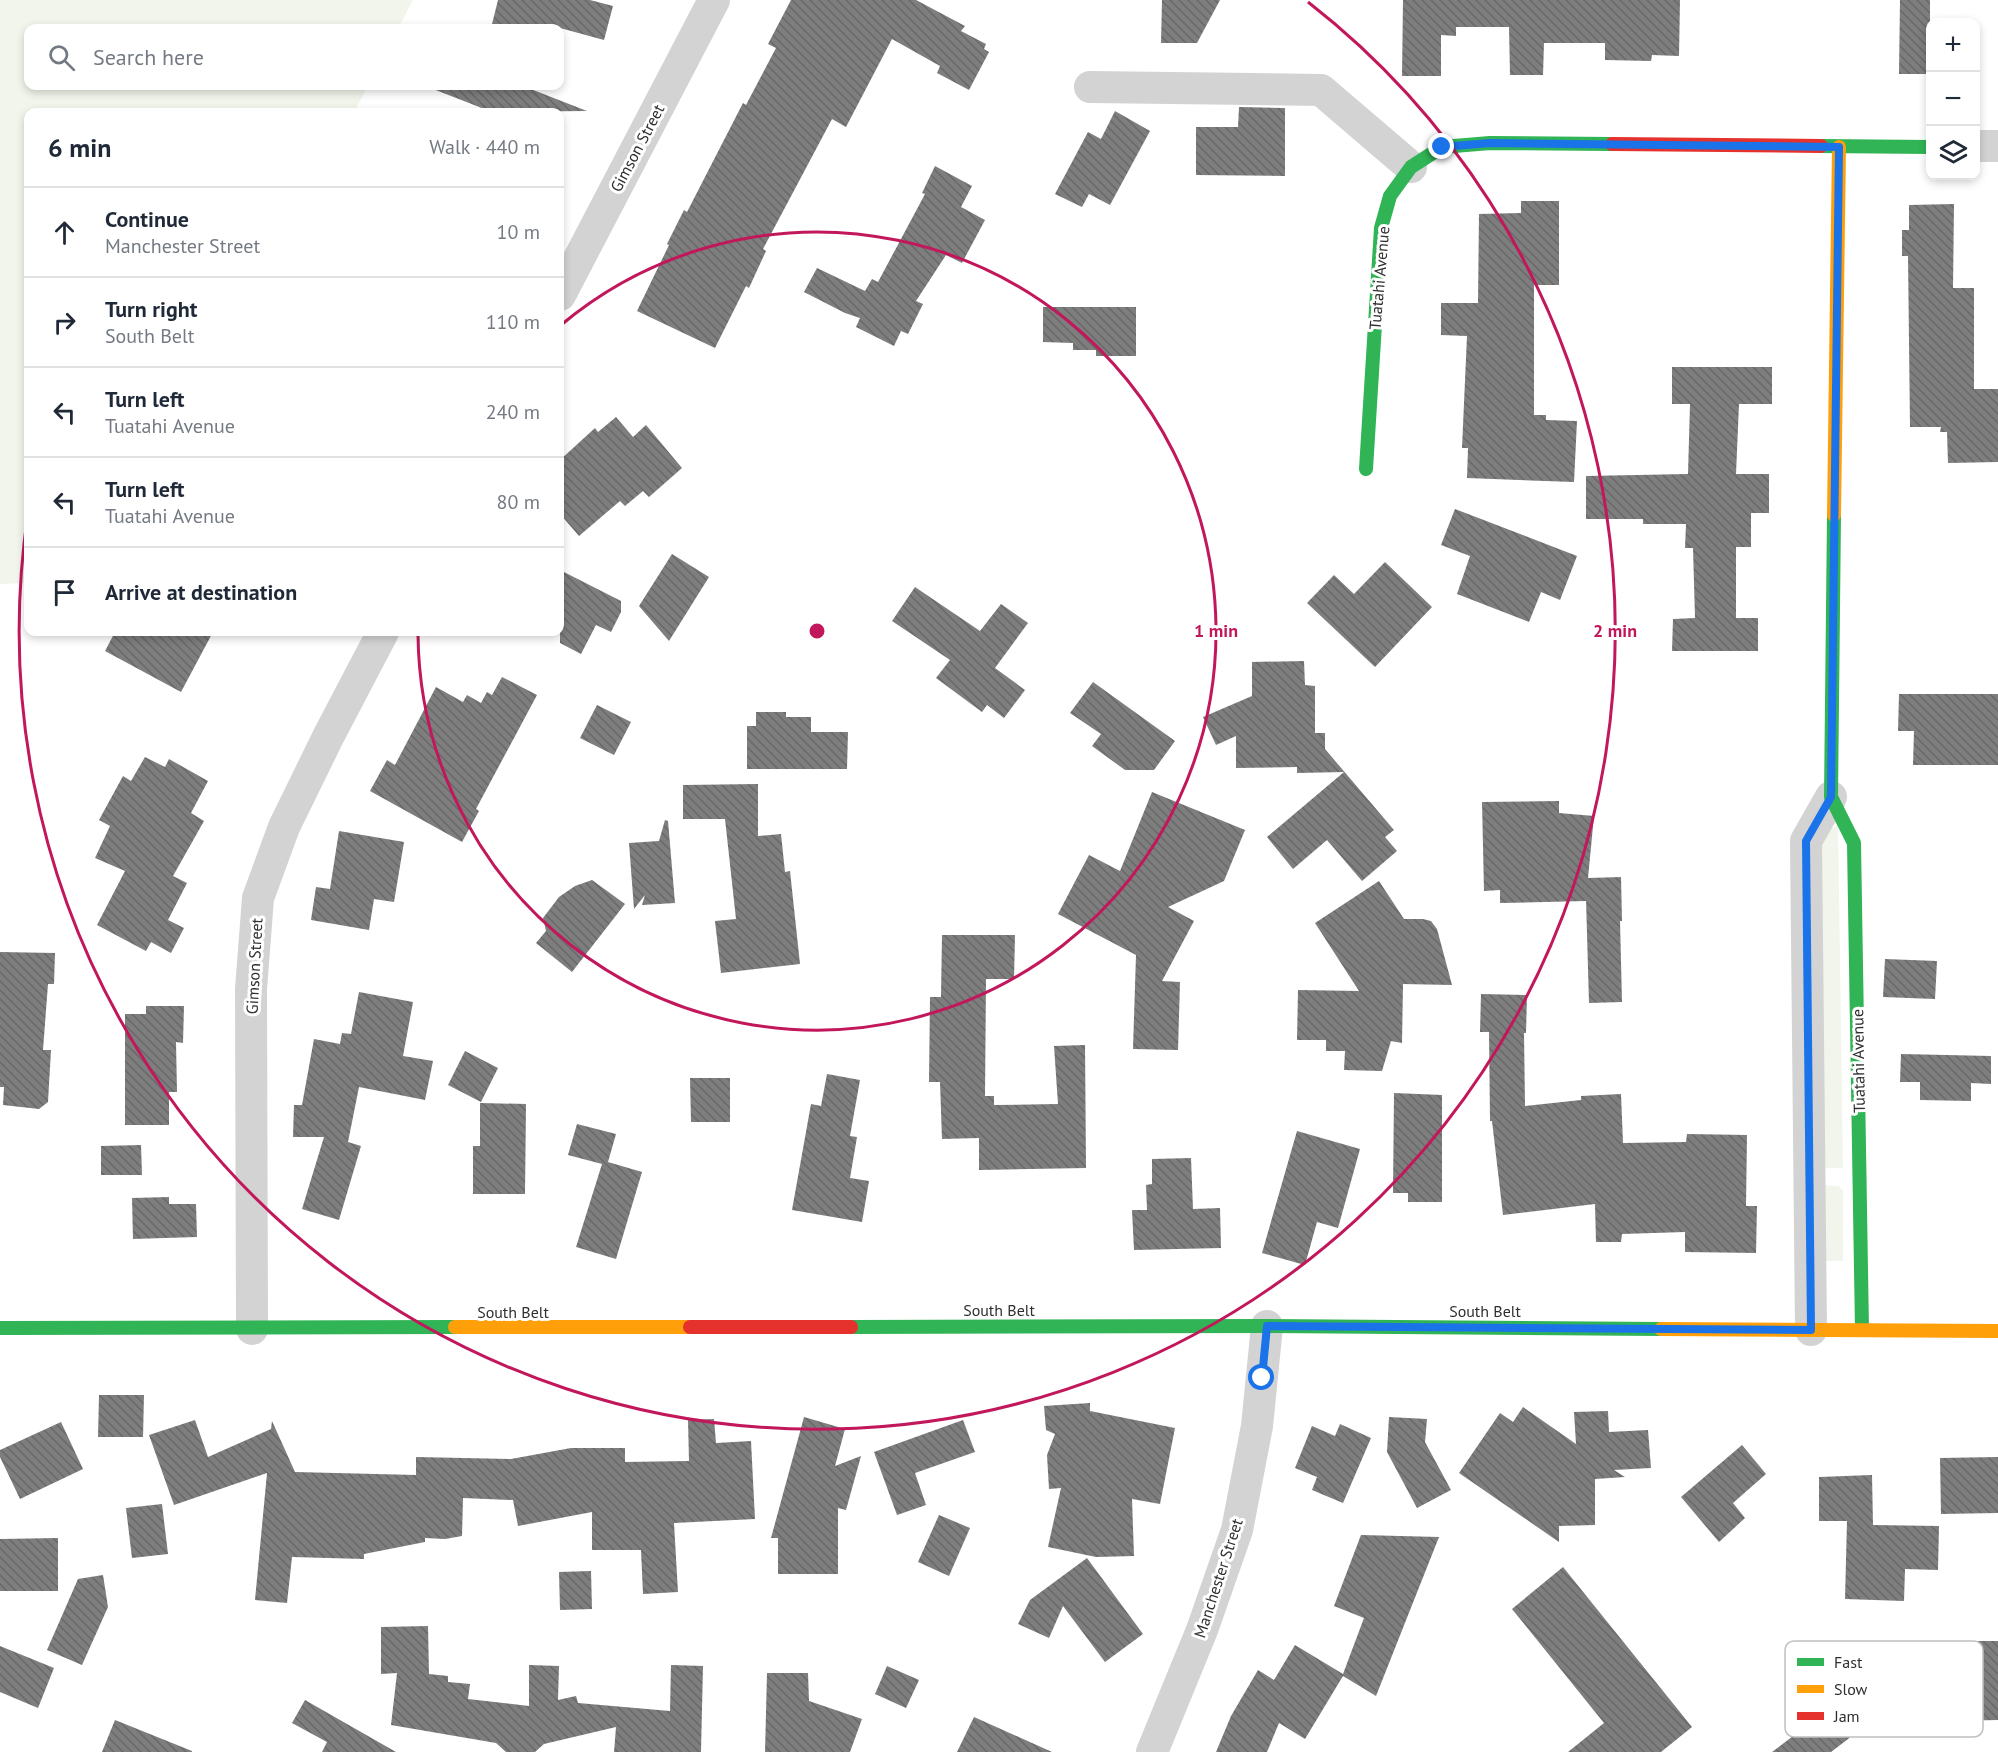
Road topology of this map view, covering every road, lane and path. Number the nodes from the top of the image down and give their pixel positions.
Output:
1 (714, 0) edge
2 (1090, 87) dead end
3 (1998, 146) edge
4 (1839, 147) junction
5 (1926, 147) edge
6 (1980, 147) edge
7 (1411, 167) junction
8 (564, 287) edge
9 (1366, 469) dead end
10 (381, 636) edge
11 (1831, 797) junction
12 (1267, 1326) junction
13 (0, 1328) edge
14 (252, 1329) junction
15 (1811, 1330) junction
16 (1862, 1330) junction
17 (1998, 1331) edge
18 (1152, 1752) edge

1 - 8 street, Gimson Street
2 - 7 street
3 - 6 street
4 - 5 street, Tuatahi Avenue
4 - 7 street, Tuatahi Avenue
4 - 11 street, Tuatahi Avenue
7 - 9 street, Tuatahi Avenue
10 - 14 street, Gimson Street
11 - 15 street, Tuatahi Avenue
11 - 16 street, Tuatahi Avenue
12 - 14 street, South Belt
12 - 15 street, South Belt
12 - 18 street, Manchester Street
13 - 14 street, South Belt
15 - 16 street, South Belt
16 - 17 street, South Belt

